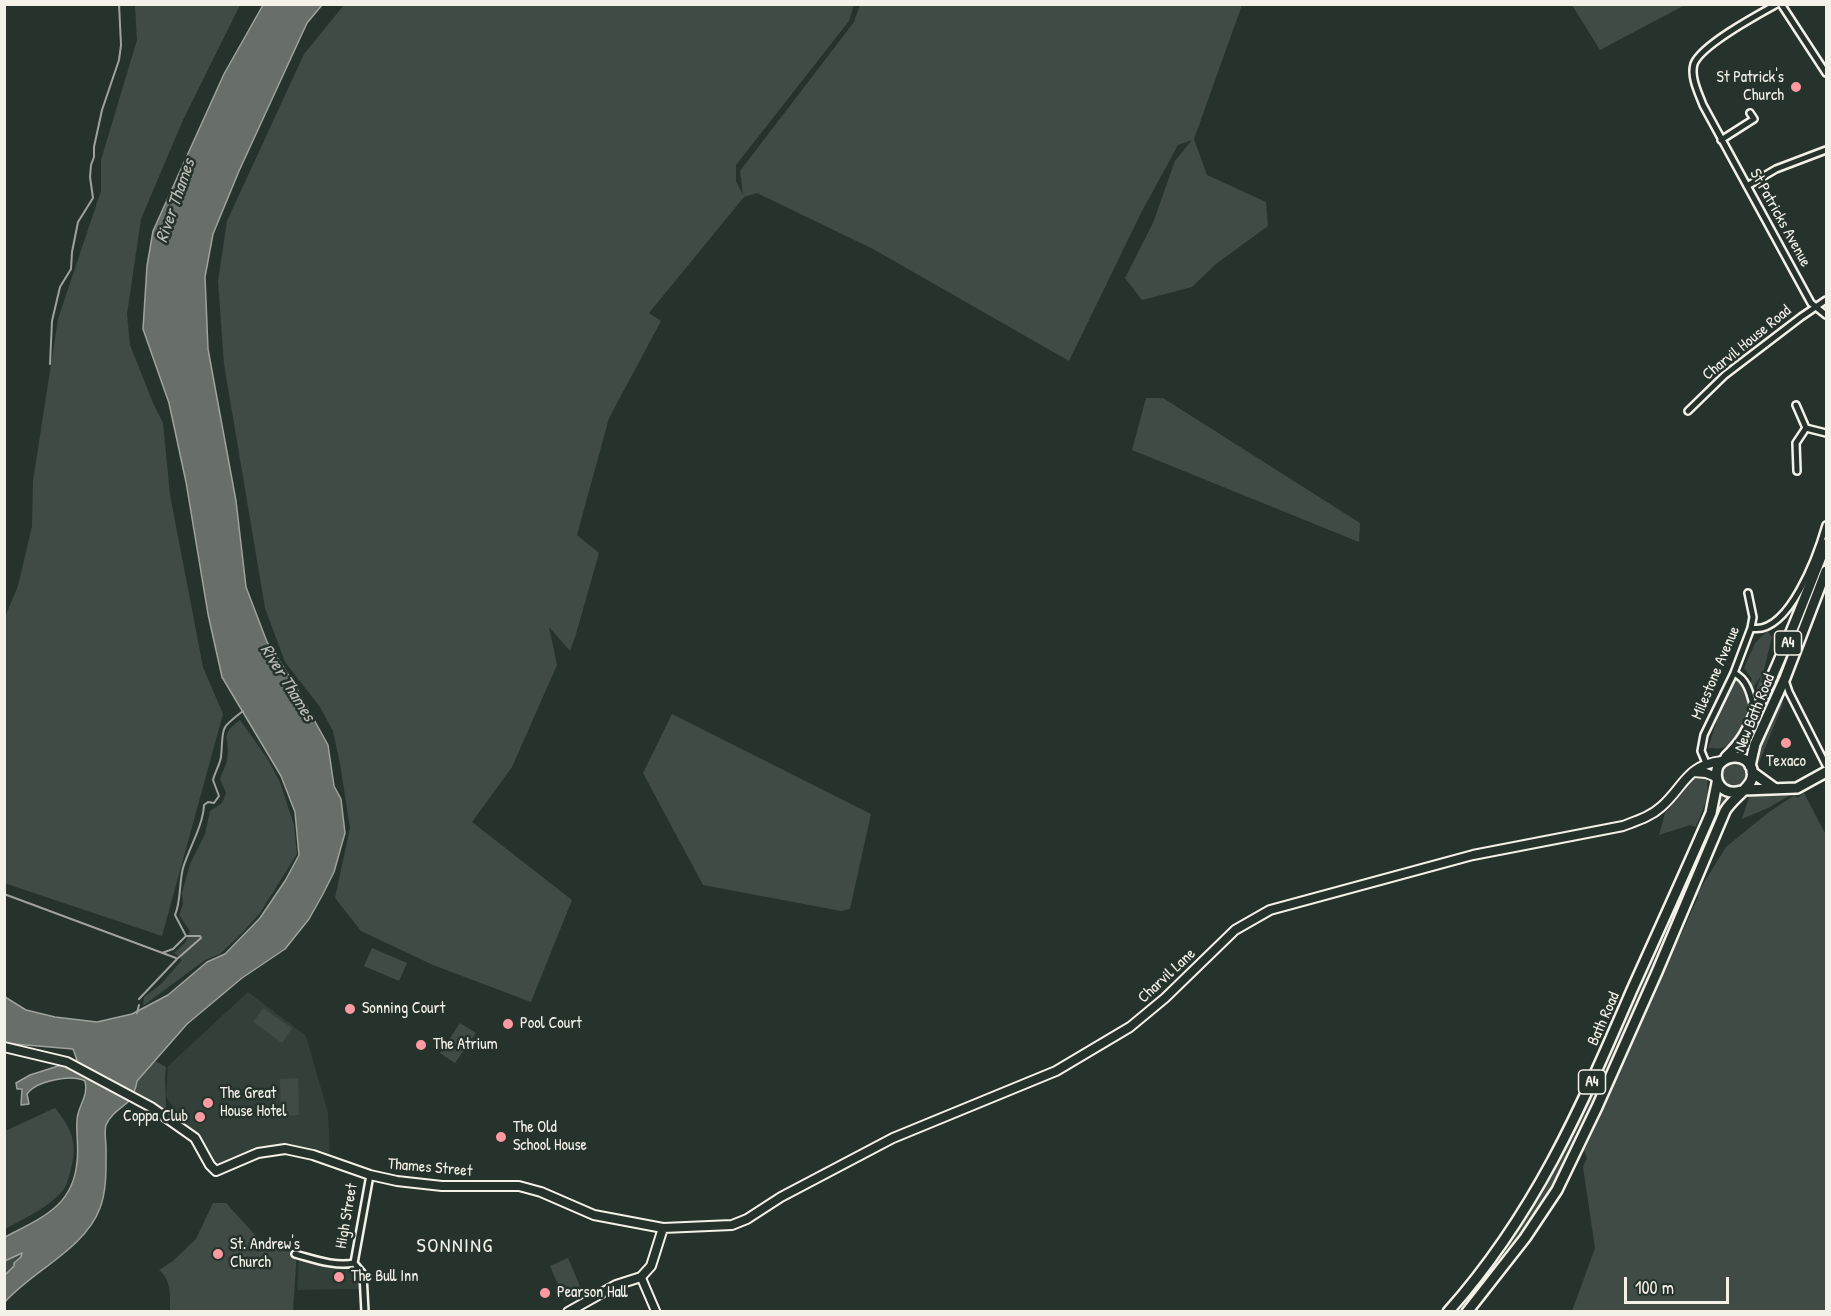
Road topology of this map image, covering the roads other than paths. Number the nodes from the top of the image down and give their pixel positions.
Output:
1 (1779, 4) edge
2 (1827, 73) edge
3 (1750, 113) dead end
4 (1721, 140) junction
5 (1827, 150) edge
6 (1748, 186) junction
7 (1827, 300) edge
8 (1817, 307) junction
9 (1827, 315) edge
10 (1796, 405) dead end
11 (1688, 411) dead end
12 (1806, 428) junction
13 (1827, 433) edge
14 (1797, 471) dead end
15 (1827, 525) edge
16 (1827, 544) edge
17 (1827, 572) edge
18 (1749, 593) dead end
19 (1751, 628) junction
20 (1734, 673) junction
21 (1785, 678) junction
22 (1755, 713) junction
23 (1723, 760) junction
24 (1706, 763) junction
25 (1827, 765) edge
26 (1751, 769) junction
27 (1693, 772) junction
28 (1827, 772) edge
29 (1717, 780) junction
30 (1774, 788) junction
31 (1742, 790) junction
32 (8, 1048) edge
33 (370, 1175) junction
34 (663, 1228) junction
35 (295, 1254) dead end
36 (354, 1263) junction
37 (641, 1277) junction
38 (365, 1311) edge
39 (568, 1311) edge
40 (656, 1311) edge
41 (1449, 1311) edge
42 (1467, 1311) edge

1 - 2 street
1 - 4 street, St Patricks Avenue
3 - 4 street
4 - 6 street, St Patricks Avenue
5 - 6 street
6 - 8 street, St Patricks Avenue
7 - 8 street, Charvil House Road
8 - 9 street, St Patricks Avenue
8 - 11 street, Charvil House Road
10 - 12 street
12 - 13 street
12 - 14 street
15 - 19 street
16 - 22 main road, New Bath Road / A4
17 - 21 main road, New Bath Road / A4
18 - 19 street, Milestone Avenue
19 - 20 street, Milestone Avenue
20 - 22 street
20 - 24 street, Milestone Avenue
21 - 25 street
21 - 26 main road, New Bath Road / A4
22 - 23 main road, New Bath Road / A4
23 - 24 main road, Charvil Lane
23 - 26 main road
23 - 29 main road, Bath Road / A4
24 - 27 main road, Charvil Lane
26 - 30 main road
26 - 31 main road, Bath Road / A4
27 - 29 main road
27 - 34 main road, Charvil Lane
28 - 30 main road
29 - 31 main road
29 - 41 main road, Bath Road / A4
30 - 31 main road
31 - 42 main road, Bath Road / A4
32 - 33 main road, Thames Street
33 - 34 main road, Thames Street
33 - 36 street, High Street
34 - 37 main road
35 - 36 street, High Street
36 - 38 street, High Street
37 - 39 main road
37 - 40 street

